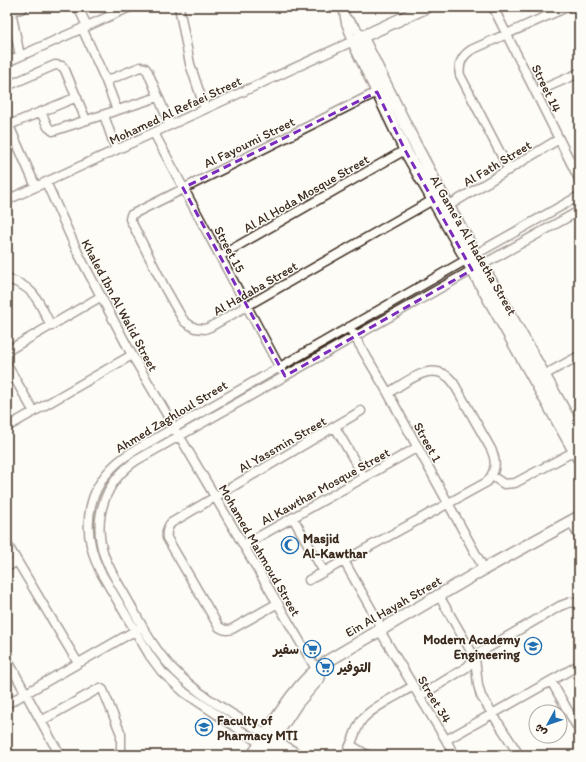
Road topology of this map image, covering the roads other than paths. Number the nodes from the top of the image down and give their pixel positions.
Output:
1 (24, 7) edge
2 (78, 7) edge
3 (130, 7) edge
4 (179, 7) edge
5 (343, 7) edge
6 (493, 7) edge
7 (567, 7) edge
8 (422, 8) edge
9 (9, 11) edge
10 (85, 27) junction
11 (507, 35) junction
12 (358, 39) junction
13 (20, 56) junction
14 (7, 62) edge
15 (579, 73) edge
16 (106, 81) junction
17 (7, 86) edge
18 (377, 92) junction
19 (536, 92) junction
20 (77, 97) junction
21 (158, 97) junction
22 (205, 109) junction
23 (117, 110) junction
24 (41, 112) junction
25 (104, 115) junction
26 (86, 120) junction
27 (8, 123) edge
28 (170, 125) junction
29 (154, 133) junction
30 (559, 139) junction
31 (116, 150) junction
32 (405, 150) junction
33 (508, 170) junction
34 (579, 180) edge
35 (46, 182) junction
36 (36, 187) junction
37 (183, 188) junction
38 (579, 196) edge
39 (437, 197) junction
40 (7, 200) edge
41 (448, 206) junction
42 (579, 211) edge
43 (133, 214) joint
44 (220, 256) junction
45 (471, 257) junction
46 (477, 268) junction
47 (7, 279) edge
48 (100, 297) junction
49 (247, 307) junction
50 (51, 326) junction
51 (349, 327) junction
52 (355, 337) junction
53 (7, 351) edge
54 (132, 355) junction
55 (579, 356) edge
56 (7, 365) edge
57 (279, 367) junction
58 (544, 375) junction
59 (285, 376) junction
60 (388, 393) junction
61 (557, 409) junction
62 (361, 411) dead end
63 (34, 412) junction
64 (7, 427) edge
65 (175, 427) junction
66 (334, 427) junction
67 (180, 436) junction
68 (579, 437) edge
69 (144, 445) junction
70 (418, 447) junction
71 (148, 454) junction
72 (577, 455) edge
73 (492, 476) junction
74 (364, 478) junction
75 (215, 497) junction
76 (449, 504) junction
77 (579, 517) edge
78 (293, 518) junction
79 (577, 530) edge
80 (7, 544) edge
81 (244, 545) junction
82 (17, 561) junction
83 (344, 561) junction
84 (7, 567) edge
85 (484, 569) junction
86 (324, 572) junction
87 (309, 580) dead end
88 (442, 601) junction
89 (278, 603) junction
90 (579, 604) edge
91 (142, 627) junction
92 (135, 631) junction
93 (382, 632) junction
94 (7, 658) edge
95 (475, 658) junction
96 (78, 663) junction
97 (579, 665) edge
98 (318, 673) junction
99 (551, 681) junction
100 (190, 685) junction
101 (414, 686) junction
102 (26, 693) junction
103 (185, 693) junction
104 (420, 696) junction
105 (7, 704) edge
106 (493, 714) junction
107 (41, 721) junction
108 (579, 730) edge
109 (446, 740) junction
110 (266, 744) edge
111 (352, 746) junction
112 (61, 755) edge
113 (121, 755) edge
114 (253, 755) edge
115 (278, 755) edge
116 (297, 755) edge
117 (345, 755) edge
118 (366, 755) edge
119 (454, 755) edge
120 (519, 755) edge

1 - 9 street
2 - 10 street
3 - 10 street
4 - 22 street
5 - 12 street
6 - 11 street, Street 14
7 - 11 street
8 - 12 street
9 - 13 street
10 - 13 street
10 - 16 street
11 - 19 street, Street 14
11 - 33 street
12 - 18 street, Al Game'a Al Hadetha Street
12 - 22 street, Mohamed Al Refaei Street
12 - 39 street, Al Game'a Al Hadetha Street
13 - 14 street
15 - 19 street
16 - 21 street
16 - 23 street
17 - 20 street
18 - 32 street, Al Game'a Al Hadetha Street
18 - 37 street, Al Fayoumi Street
19 - 30 street, Street 14
20 - 24 street
20 - 26 street
21 - 23 street
21 - 28 street
22 - 28 street, Mohamed Al Refaei Street
23 - 25 street
24 - 26 street
24 - 27 street
25 - 26 street
25 - 31 street
27 - 36 street
28 - 29 street, Mohamed Al Refaei Street
29 - 31 street, Mohamed Al Refaei Street
29 - 37 street, Street 15
30 - 33 street, Al Fath Street
30 - 34 street, Street 14
31 - 35 street, Mohamed Al Refaei Street
32 - 39 street, Al Game'a Al Hadetha Street
32 - 44 street, Al Al Hoda Mosque Street
33 - 41 street, Al Fath Street
35 - 36 street, Mohamed Al Refaei Street
35 - 48 street, Khaled Ibn Al Walid Street
36 - 40 street, Mohamed Al Refaei Street
37 - 43 street, Al Fayoumi Street
37 - 44 street, Street 15
38 - 45 street, Ahmed Zaghloul Street
39 - 41 street, Al Game'a Al Hadetha Street
39 - 45 street, Al Game'a Al Hadetha Street
39 - 49 street, Al Hadaba Street
41 - 45 street, Al Game'a Al Hadetha Street
42 - 46 street, Ahmed Zaghloul Street
43 - 49 street, Al Hadaba Street
44 - 49 street, Street 15
45 - 46 street, Al Game'a Al Hadetha Street
45 - 51 street, Ahmed Zaghloul Street
46 - 52 street, Ahmed Zaghloul Street
46 - 58 street, Al Game'a Al Hadetha Street
46 - 61 street, Al Game'a Al Hadetha Street
47 - 50 street
48 - 50 street
48 - 54 street, Khaled Ibn Al Walid Street
49 - 57 street, Street 15
50 - 53 street
51 - 52 street, Street 1
51 - 57 street, Ahmed Zaghloul Street
52 - 59 street, Ahmed Zaghloul Street
52 - 60 street, Street 1
54 - 63 street
54 - 65 street, Khaled Ibn Al Walid Street
55 - 58 street
56 - 63 street
57 - 59 street, Street 15
57 - 65 street, Ahmed Zaghloul Street
58 - 61 street, Al Game'a Al Hadetha Street
59 - 67 street, Ahmed Zaghloul Street
60 - 70 street, Street 1
60 - 73 street
61 - 68 street, Al Game'a Al Hadetha Street
61 - 72 street, Al Game'a Al Hadetha Street
62 - 66 street, Al Yassmin Street
63 - 64 street
65 - 67 street, Khaled Ibn Al Walid Street
65 - 69 street, Ahmed Zaghloul Street
66 - 74 street
66 - 75 street, Al Yassmin Street
67 - 71 street, Ahmed Zaghloul Street
67 - 75 street, Mohamed Mahmoud Street
69 - 71 street
69 - 92 street, Ahmed Zaghloul Street
70 - 74 street, Al Kawthar Mosque Street
70 - 76 street, Street 1
71 - 91 street, Ahmed Zaghloul Street
72 - 73 street
73 - 76 street
74 - 78 street, Al Kawthar Mosque Street
75 - 81 street, Mohamed Mahmoud Street
75 - 89 street, Al Yassmin Street
76 - 83 street
76 - 85 street, Street 1
77 - 85 street, Ein Al Hayah Street
78 - 81 street, Al Kawthar Mosque Street
78 - 86 street
79 - 88 street, Ein Al Hayah Street
80 - 82 street
81 - 89 street, Mohamed Mahmoud Street
82 - 84 street
82 - 96 street
83 - 86 street
83 - 93 street, Street 34
85 - 93 street, Ein Al Hayah Street
86 - 87 street
88 - 93 street, Ein Al Hayah Street
88 - 95 street
89 - 98 street, Mohamed Mahmoud Street
90 - 95 street
91 - 92 street
91 - 100 street, Ahmed Zaghloul Street
92 - 96 street
92 - 103 street, Ahmed Zaghloul Street
93 - 98 street, Ein Al Hayah Street
93 - 101 street, Street 34
94 - 102 street
95 - 104 street
95 - 106 street
96 - 102 street
97 - 99 street
98 - 110 street, Ein Al Hayah Street
99 - 106 street
99 - 108 street
100 - 103 street
100 - 110 street, Ahmed Zaghloul Street
101 - 104 street, Street 34
101 - 111 street
102 - 105 street
102 - 107 street
103 - 110 street, Ahmed Zaghloul Street
104 - 109 street, Street 34
106 - 109 street
106 - 120 street
107 - 112 street
107 - 113 street
109 - 119 street, Street 34
110 - 114 street, Ein Al Hayah Street
110 - 115 street
110 - 116 street
111 - 117 street
111 - 118 street

